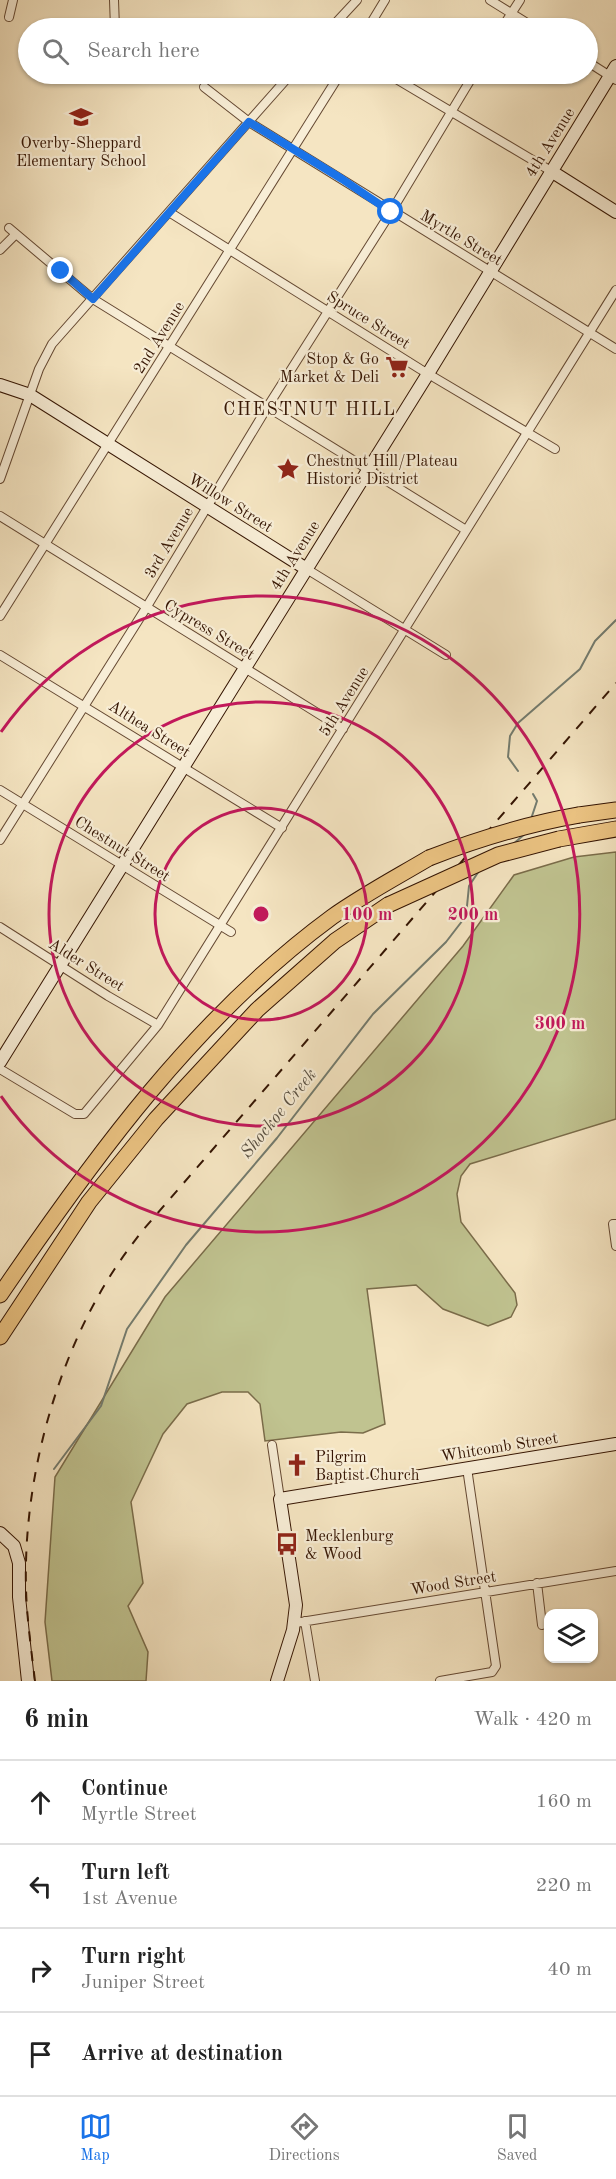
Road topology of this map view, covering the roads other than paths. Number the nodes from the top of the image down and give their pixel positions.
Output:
1 (13, 0) edge
2 (114, 0) edge
3 (357, 0) edge
4 (385, 0) edge
5 (490, 0) edge
6 (520, 0) edge
7 (511, 13) junction
8 (9, 17) dead end
9 (113, 18) edge
10 (340, 18) edge
11 (374, 18) edge
12 (508, 18) edge
13 (519, 18) edge
14 (598, 67) edge
15 (614, 74) edge
16 (282, 84) edge
17 (334, 84) edge
18 (405, 84) edge
19 (468, 84) edge
20 (204, 87) dead end
21 (451, 111) junction
22 (249, 122) junction
23 (292, 149) junction
24 (550, 171) junction
25 (169, 212) junction
26 (391, 212) junction
27 (616, 213) edge
28 (0, 250) edge
29 (229, 251) junction
30 (490, 271) junction
31 (616, 290) edge
32 (93, 299) junction
33 (327, 311) junction
34 (589, 332) junction
35 (169, 348) junction
36 (616, 349) edge
37 (428, 373) junction
38 (0, 385) edge
39 (30, 395) junction
40 (268, 406) junction
41 (527, 432) junction
42 (108, 443) junction
43 (555, 449) dead end
44 (368, 469) junction
45 (0, 479) edge
46 (207, 507) junction
47 (0, 516) edge
48 (466, 530) junction
49 (45, 544) junction
50 (305, 568) junction
51 (146, 608) junction
52 (0, 616) edge
53 (405, 629) junction
54 (0, 655) edge
55 (446, 655) dead end
56 (244, 667) junction
57 (85, 705) junction
58 (343, 729) junction
59 (183, 766) junction
60 (0, 790) edge
61 (22, 804) junction
62 (616, 810) edge
63 (282, 828) junction
64 (616, 829) edge
65 (0, 840) edge
66 (122, 865) junction
67 (220, 926) junction
68 (0, 927) edge
69 (231, 932) dead end
70 (60, 964) junction
71 (158, 1025) junction
72 (0, 1062) edge
73 (0, 1069) edge
74 (614, 1224) edge
75 (616, 1246) edge
76 (0, 1295) edge
77 (0, 1337) edge
78 (616, 1444) edge
79 (272, 1445) dead end
80 (466, 1468) junction
81 (280, 1498) junction
82 (0, 1533) edge
83 (616, 1570) edge
84 (537, 1583) junction
85 (485, 1592) junction
86 (300, 1622) junction
87 (542, 1625) dead end
88 (28, 1681) edge
89 (277, 1681) edge
90 (315, 1681) edge
91 (440, 1681) edge

1 - 8 street
2 - 9 street
3 - 10 street
4 - 11 street
5 - 7 street
6 - 7 street
7 - 12 street
7 - 13 street
14 - 15 street
15 - 24 main road, 4th Avenue
16 - 22 street
17 - 23 street, 2nd Avenue
18 - 21 street
19 - 21 street, 3rd Avenue
20 - 22 street, Myrtle Street
21 - 24 street
21 - 26 street, 3rd Avenue
22 - 23 street, Myrtle Street
22 - 25 street
23 - 26 street, Myrtle Street
23 - 29 street, 2nd Avenue
24 - 27 main road
24 - 30 main road, 4th Avenue
25 - 29 street, Spruce Street
25 - 32 street
26 - 30 street, Myrtle Street
26 - 33 street, 3rd Avenue
28 - 32 street
29 - 33 street, Spruce Street
29 - 35 street, 2nd Avenue
30 - 34 street, Myrtle Street
30 - 37 main road, 4th Avenue
31 - 34 street, 5th Avenue
32 - 35 street
32 - 39 street
33 - 37 street, Spruce Street
33 - 40 street, 3rd Avenue
34 - 36 street, Myrtle Street
34 - 41 street, 5th Avenue
35 - 40 street
35 - 42 street, 2nd Avenue
37 - 41 street, Spruce Street
37 - 44 main road, 4th Avenue
38 - 39 main road, Willow Street
39 - 42 main road, Willow Street
39 - 45 street
40 - 44 street
40 - 46 street, 3rd Avenue
41 - 43 street, Spruce Street
41 - 48 street, 5th Avenue
42 - 46 main road, Willow Street
42 - 49 street, 2nd Avenue
44 - 48 street
44 - 50 main road, 4th Avenue
46 - 50 main road, Willow Street
46 - 51 street, 3rd Avenue
47 - 49 street, Cypress Street
48 - 53 street, 5th Avenue
49 - 51 street, Cypress Street
49 - 52 street, 2nd Avenue
50 - 53 street, Willow Street
50 - 56 main road, 4th Avenue
51 - 56 street, Cypress Street
51 - 57 street, 3rd Avenue
53 - 55 street, Willow Street
53 - 58 street, 5th Avenue
54 - 57 street, Althea Street
56 - 58 street, Cypress Street
56 - 59 main road, 4th Avenue
57 - 59 street, Althea Street
57 - 61 street, 3rd Avenue
58 - 63 street, 5th Avenue
59 - 63 street, Althea Street
59 - 66 main road, 4th Avenue
60 - 61 street, Chestnut Street
61 - 65 street, 3rd Avenue
61 - 66 street, Chestnut Street
62 - 76 highway, bridge
63 - 67 street, 5th Avenue
64 - 77 highway, bridge
66 - 67 street, Chestnut Street
66 - 70 main road, 4th Avenue
67 - 69 street, Chestnut Street
67 - 71 street, 5th Avenue
68 - 70 street, Alder Street
70 - 71 street, Alder Street
70 - 72 main road, 4th Avenue
71 - 73 street, 5th Avenue
74 - 75 street
78 - 80 main road, Whitcomb Street
79 - 81 street
80 - 81 main road, Whitcomb Street
80 - 85 street
81 - 86 main road
82 - 88 main road
83 - 84 street, Wood Street
84 - 85 street, Wood Street
84 - 87 street
85 - 86 street, Wood Street
85 - 91 street
86 - 89 main road
86 - 90 street

